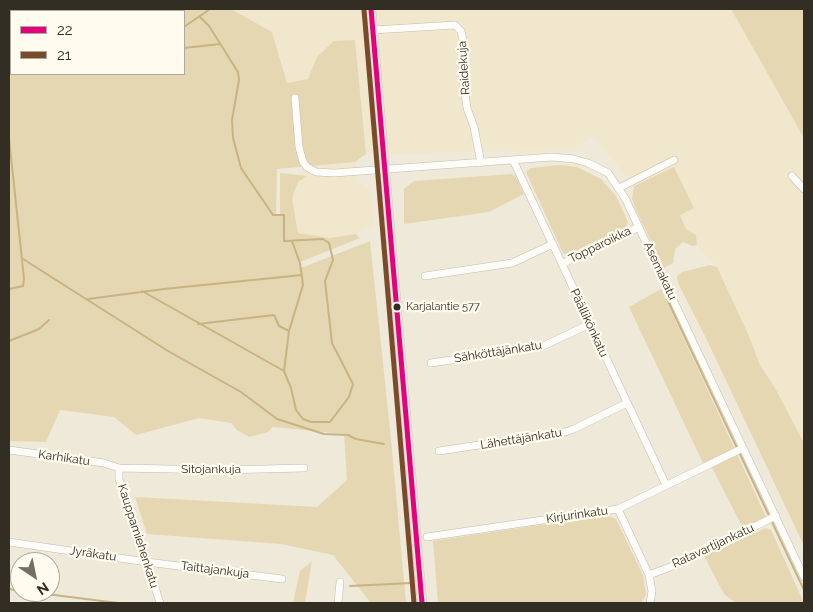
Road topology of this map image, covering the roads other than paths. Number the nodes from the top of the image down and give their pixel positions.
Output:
1 (371, 9) edge
2 (373, 30) junction
3 (294, 98) dead end
4 (512, 160) junction
5 (674, 160) dead end
6 (481, 163) junction
7 (385, 169) junction
8 (792, 176) dead end
9 (620, 188) junction
10 (804, 189) edge
11 (639, 227) junction
12 (552, 244) junction
13 (562, 264) junction
14 (425, 276) dead end
15 (590, 324) junction
16 (431, 363) dead end
17 (627, 403) junction
18 (743, 448) junction
19 (9, 450) edge
20 (439, 451) dead end
21 (119, 468) junction
22 (304, 468) dead end
23 (666, 485) junction
24 (618, 509) junction
25 (776, 516) junction
26 (427, 537) dead end
27 (9, 542) edge
28 (148, 562) junction
29 (649, 575) junction
30 (804, 577) edge
31 (282, 579) dead end
32 (340, 582) dead end
33 (160, 603) edge
34 (338, 603) edge
35 (422, 603) edge
36 (650, 603) edge

1 - 2 main road
2 - 6 street, Raidekuja
2 - 7 main road
3 - 7 street, Asemakatu
4 - 6 street, Asemakatu
4 - 9 street, Asemakatu
4 - 12 street, Päällikönkatu
5 - 9 street
6 - 7 street, Asemakatu
7 - 35 main road
8 - 10 street
9 - 11 street, Asemakatu
11 - 13 street, Topparoikka
11 - 18 street, Asemakatu
12 - 13 street, Päällikönkatu
12 - 14 street
13 - 15 street, Päällikönkatu
15 - 16 street, Sähköttäjänkatu
15 - 17 street, Päällikönkatu
17 - 20 street, Lähettäjänkatu
17 - 23 street, Päällikönkatu
18 - 23 street, Kirjurinkatu
18 - 25 street, Asemakatu
19 - 21 street, Karhikatu
21 - 22 street, Sitojankuja
21 - 28 street, Kauppamiehenkatu
23 - 24 street, Kirjurinkatu
24 - 26 street, Kirjurinkatu
24 - 29 street
25 - 29 street, Ratavartijankatu
25 - 30 street, Asemakatu
27 - 28 street, Jyräkatu
28 - 31 street, Taittajankuja
28 - 33 street, Kauppamiehenkatu
29 - 36 street
32 - 34 street

